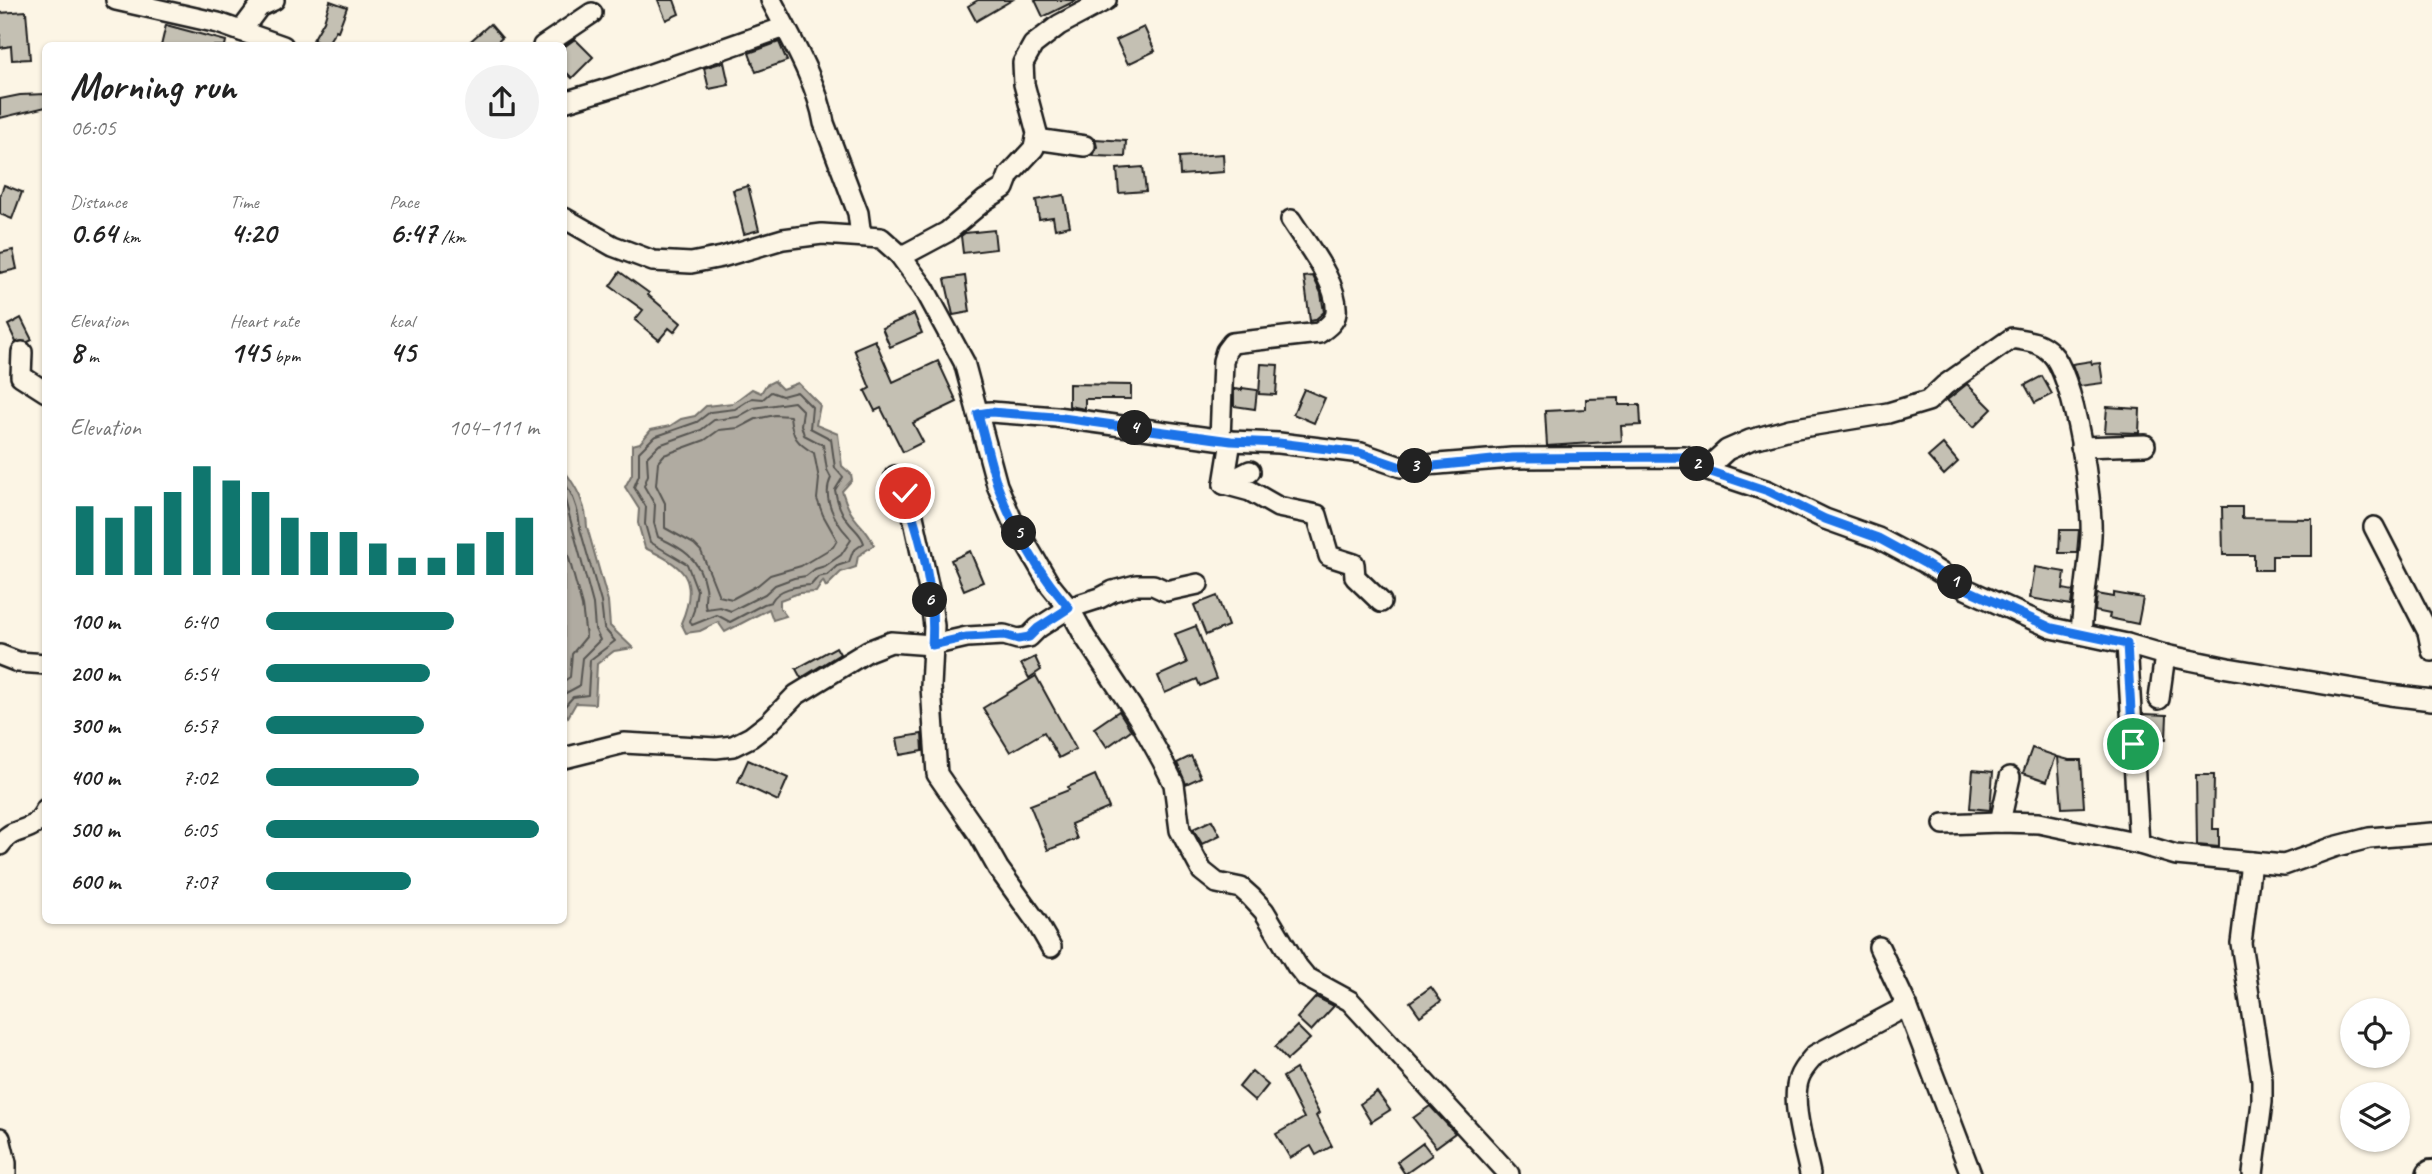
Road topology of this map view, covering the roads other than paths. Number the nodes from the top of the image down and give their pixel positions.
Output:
1 (116, 0) edge
2 (274, 0) edge
3 (771, 0) edge
4 (1107, 0) edge
5 (592, 13) dead end
6 (785, 27) junction
7 (241, 31) junction
8 (272, 42) edge
9 (549, 42) edge
10 (567, 101) edge
11 (1036, 139) junction
12 (1085, 146) dead end
13 (567, 220) edge
14 (1291, 220) dead end
15 (861, 236) junction
16 (899, 254) junction
17 (22, 352) dead end
18 (42, 389) edge
19 (978, 414) junction
20 (1226, 440) junction
21 (2145, 445) dead end
22 (2081, 447) junction
23 (1705, 470) junction
24 (1250, 471) dead end
25 (895, 476) dead end
26 (1269, 483) dead end
27 (1224, 484) junction
28 (1250, 491) junction
29 (2374, 527) dead end
30 (1198, 584) dead end
31 (1381, 602) dead end
32 (1069, 608) junction
33 (2081, 633) junction
34 (2127, 644) junction
35 (932, 645) junction
36 (2432, 651) edge
37 (0, 655) edge
38 (2165, 655) junction
39 (42, 664) edge
40 (2160, 699) dead end
41 (2432, 700) edge
42 (567, 757) edge
43 (2010, 777) dead end
44 (42, 816) edge
45 (2000, 822) junction
46 (1944, 824) dead end
47 (2432, 833) edge
48 (2139, 844) junction
49 (0, 845) edge
50 (2251, 862) junction
51 (1051, 947) dead end
52 (1879, 947) dead end
53 (1907, 1006) junction
54 (0, 1138) edge
55 (6, 1174) edge
56 (1510, 1174) edge
57 (1810, 1174) edge
58 (1971, 1174) edge
59 (2253, 1174) edge

1 - 7 street
2 - 7 street
3 - 6 street
4 - 11 street
5 - 9 street
6 - 10 street
6 - 15 street
7 - 8 street
11 - 12 street
11 - 16 street
13 - 15 street
14 - 20 street
15 - 16 street
16 - 19 street
17 - 18 street
19 - 20 street
19 - 32 street
20 - 23 street
20 - 27 street
21 - 22 street
22 - 23 street
22 - 33 street
23 - 33 street
24 - 27 street
25 - 35 street
26 - 28 street
27 - 28 street
28 - 31 street
29 - 36 street
30 - 32 street
32 - 35 street
32 - 56 street
33 - 34 street
34 - 38 street
34 - 48 street
35 - 42 street
35 - 51 street
37 - 39 street
38 - 40 street
38 - 41 street
43 - 45 street
44 - 49 street
45 - 46 street
45 - 48 street
47 - 50 street
48 - 50 street
50 - 59 street
52 - 53 street
53 - 57 street
53 - 58 street
54 - 55 street

